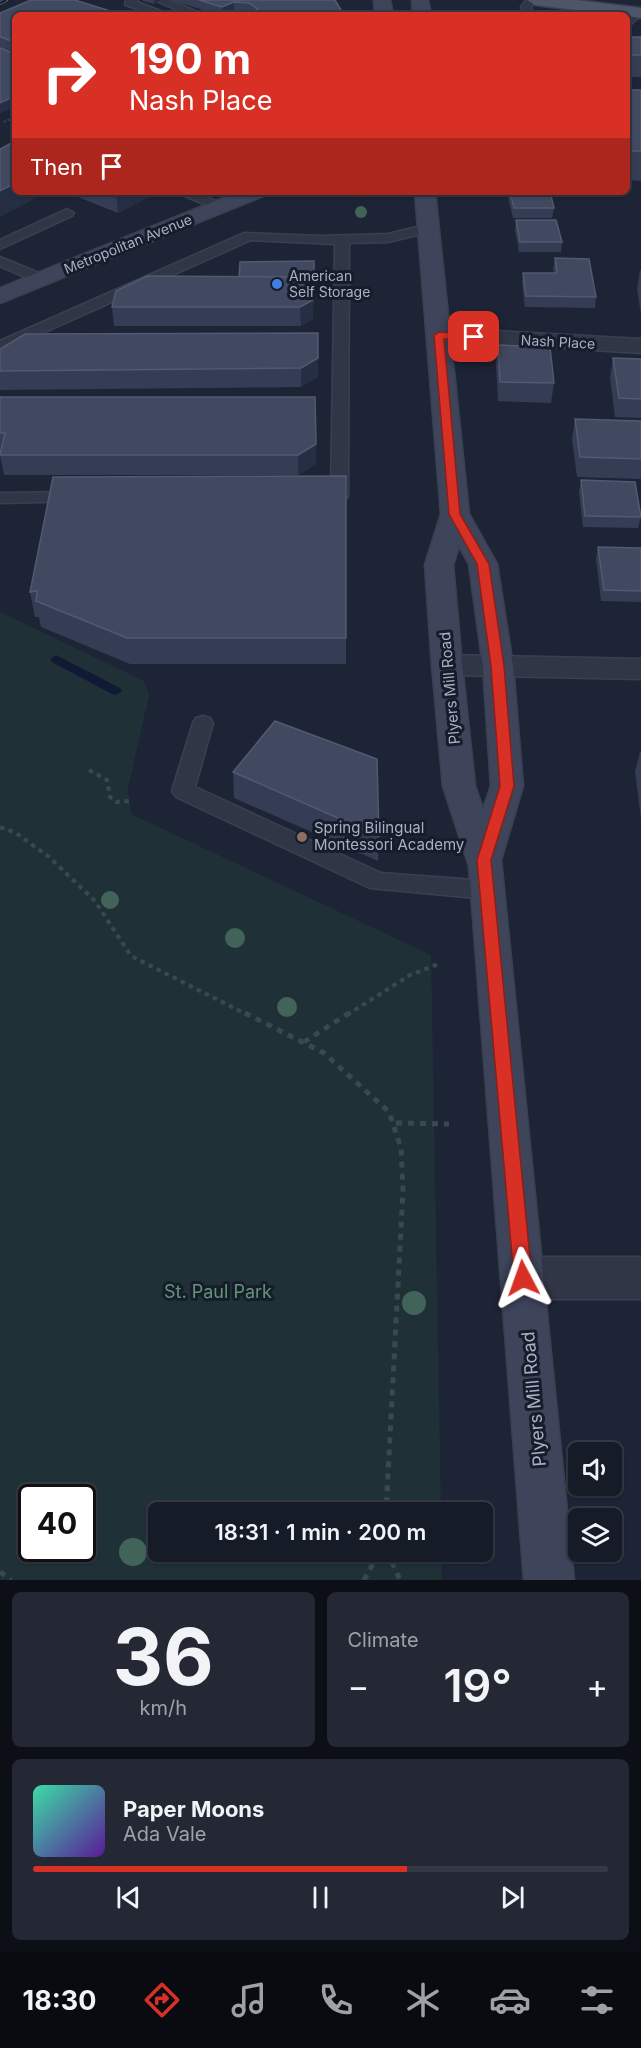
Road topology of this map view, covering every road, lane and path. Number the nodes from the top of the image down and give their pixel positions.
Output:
1 (133, 0) edge
2 (159, 0) edge
3 (533, 0) edge
4 (157, 12) edge
5 (192, 12) edge
6 (528, 12) edge
7 (605, 12) edge
8 (12, 118) edge
9 (4, 122) dead end
10 (190, 195) edge
11 (248, 195) edge
12 (425, 195) edge
13 (221, 206) junction
14 (67, 213) dead end
15 (429, 228) junction
16 (342, 239) junction
17 (0, 245) edge
18 (0, 261) edge
19 (41, 279) junction
20 (0, 296) edge
21 (439, 335) junction
22 (641, 346) edge
23 (0, 347) edge
24 (316, 496) edge
25 (89, 497) edge
26 (0, 498) edge
27 (454, 514) junction
28 (447, 665) junction
29 (498, 666) junction
30 (641, 669) edge
31 (203, 723) dead end
32 (89, 770) dead end
33 (129, 801) dead end
34 (0, 827) edge
35 (486, 875) junction
36 (441, 963) dead end
37 (304, 1042) junction
38 (395, 1123) junction
39 (449, 1124) dead end
40 (523, 1278) junction
41 (641, 1278) edge
42 (387, 1502) edge
43 (374, 1562) edge
44 (392, 1562) edge
45 (0, 1572) edge
46 (11, 1580) edge
47 (364, 1580) edge
48 (400, 1580) edge
49 (549, 1580) edge

1 - 4 lane
2 - 5 lane
3 - 6 lane
3 - 7 main road
8 - 9 path
10 - 13 lane
11 - 13 street, Metropolitan Avenue
12 - 15 street, Plyers Mill Road
13 - 19 street, Metropolitan Avenue
14 - 17 lane
15 - 16 lane
15 - 21 street, Plyers Mill Road
16 - 23 lane
16 - 24 lane
18 - 19 lane
19 - 20 street, Metropolitan Avenue
21 - 22 street, Nash Place
21 - 27 street, Plyers Mill Road
25 - 26 lane
27 - 28 street, Plyers Mill Road
27 - 29 street, Plyers Mill Road
28 - 29 street
28 - 35 street, Plyers Mill Road
29 - 30 street
29 - 35 street, Plyers Mill Road
31 - 35 lane
32 - 33 path
34 - 37 path
35 - 40 street, Plyers Mill Road
36 - 37 path
37 - 38 path
38 - 39 path
38 - 42 path
40 - 41 street
40 - 49 street, Plyers Mill Road
43 - 47 path
44 - 48 path
45 - 46 path

